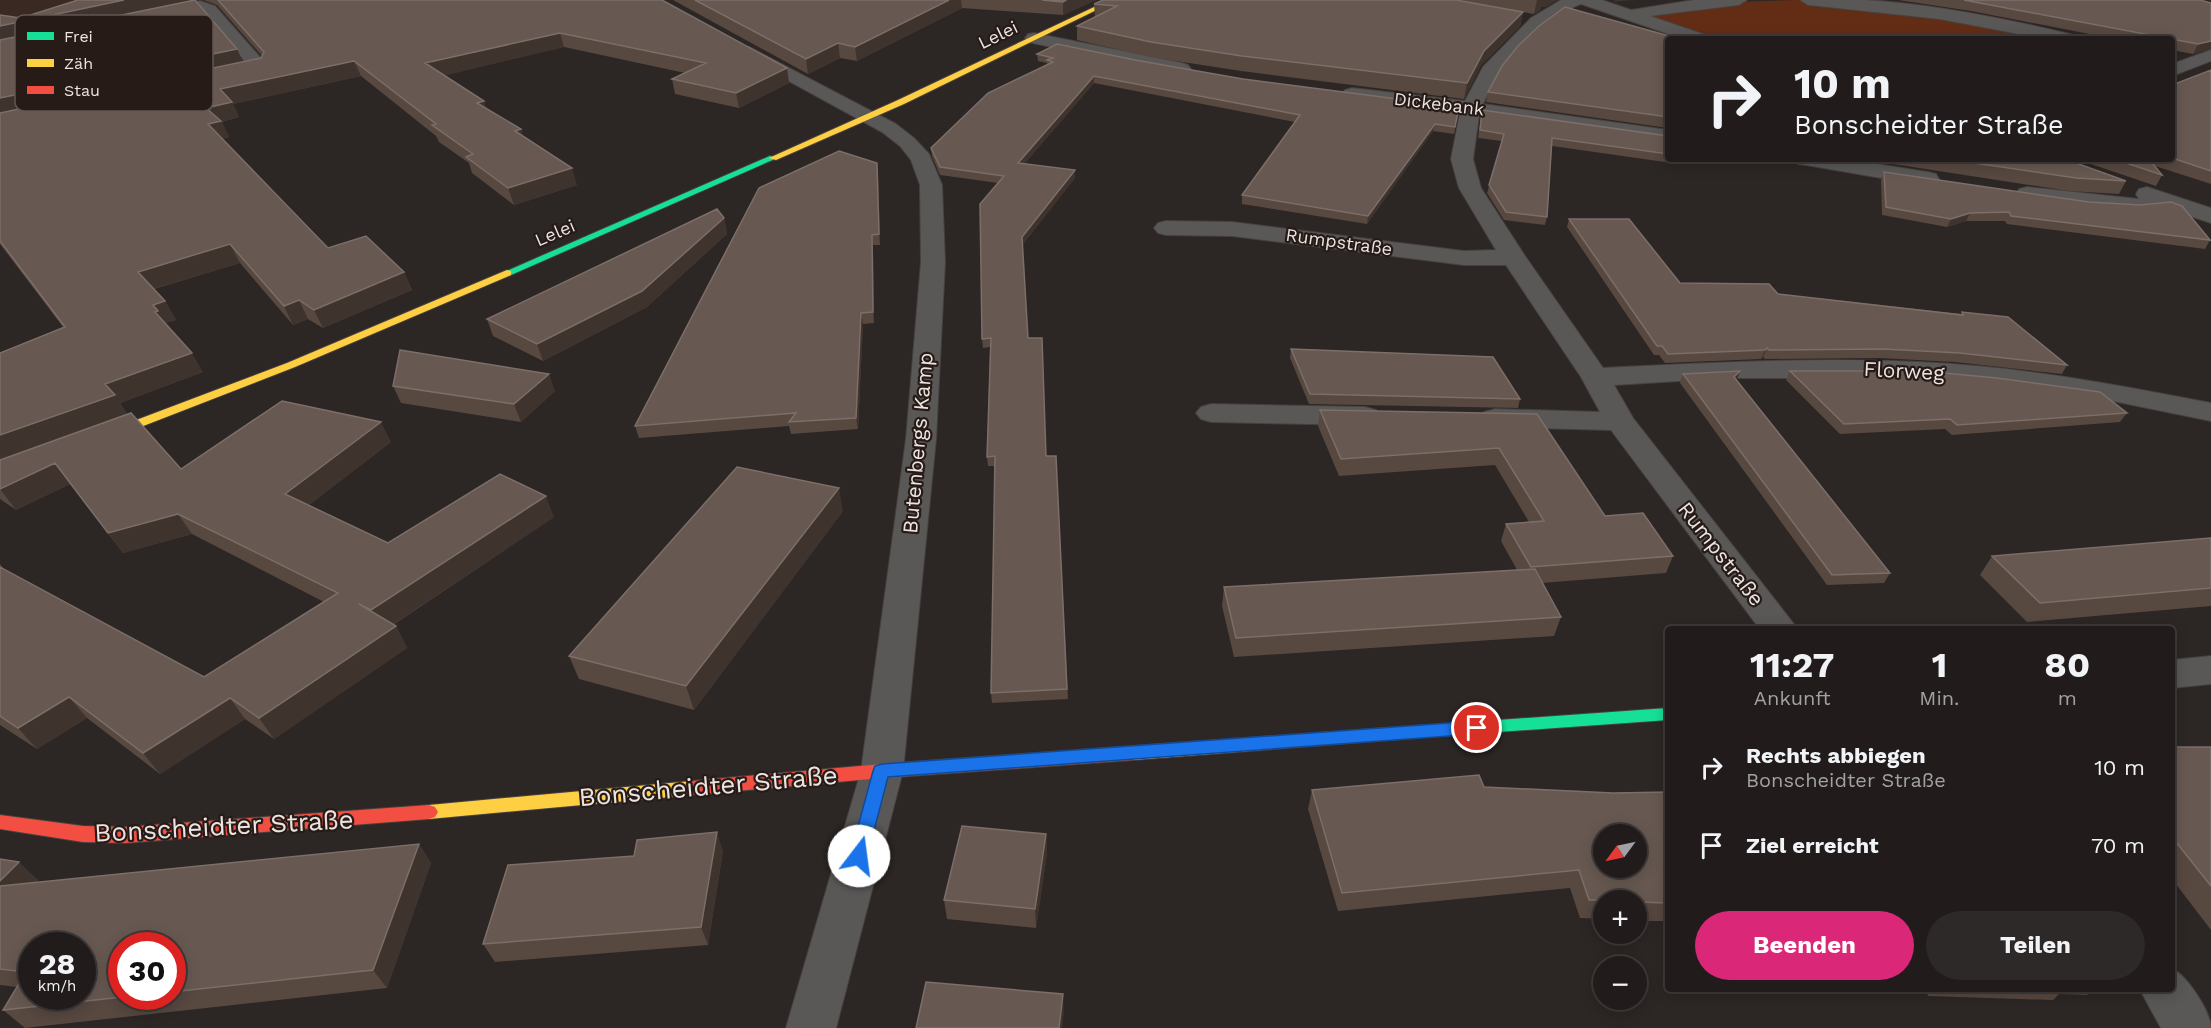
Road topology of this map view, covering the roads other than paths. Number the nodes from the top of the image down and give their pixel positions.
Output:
1 (1114, 0) edge
2 (1576, 0) edge
3 (1586, 0) edge
4 (1739, 0) edge
5 (1808, 0) edge
6 (158, 15) edge
7 (1631, 15) junction
8 (1691, 36) edge
9 (2053, 36) edge
10 (1034, 38) junction
11 (737, 45) edge
12 (2211, 55) edge
13 (2175, 68) edge
14 (1196, 71) edge
15 (215, 77) edge
16 (1337, 92) edge
17 (1471, 108) junction
18 (867, 117) junction
19 (1665, 136) edge
20 (1824, 162) edge
21 (2113, 182) edge
22 (1953, 183) edge
23 (2009, 192) edge
24 (2168, 201) junction
25 (2211, 216) edge
26 (1166, 228) dead end
27 (1513, 257) junction
28 (1594, 377) junction
29 (2211, 412) edge
30 (1211, 413) dead end
31 (1398, 417) edge
32 (1468, 418) edge
33 (1620, 421) junction
34 (89, 442) edge
35 (1777, 626) edge
36 (2211, 670) edge
37 (2175, 674) edge
38 (1665, 714) edge
39 (882, 771) junction
40 (0, 822) edge
41 (2166, 992) edge
42 (811, 1028) edge
43 (2189, 1028) edge

1 - 10 street, Lelei
2 - 17 street, Rumpstraße
3 - 7 street
4 - 7 street
5 - 9 street
6 - 15 street
7 - 8 street
10 - 14 street
10 - 18 street, Lelei
11 - 18 street, Butenbergs Kamp
12 - 13 street
16 - 17 street, Dickebank
17 - 19 street, Dickebank
17 - 27 street, Rumpstraße
18 - 34 street, Lelei
18 - 39 street, Butenbergs Kamp
20 - 22 street
21 - 24 street
23 - 24 street
24 - 25 street
26 - 27 street, Rumpstraße
27 - 28 street, Rumpstraße
28 - 29 street, Florweg
28 - 33 street, Rumpstraße
30 - 31 street
32 - 33 street
33 - 35 street, Rumpstraße
36 - 37 street
38 - 39 street, Bonscheidter Straße
39 - 40 street, Bonscheidter Straße
39 - 42 street, Butenbergs Kamp
41 - 43 street

